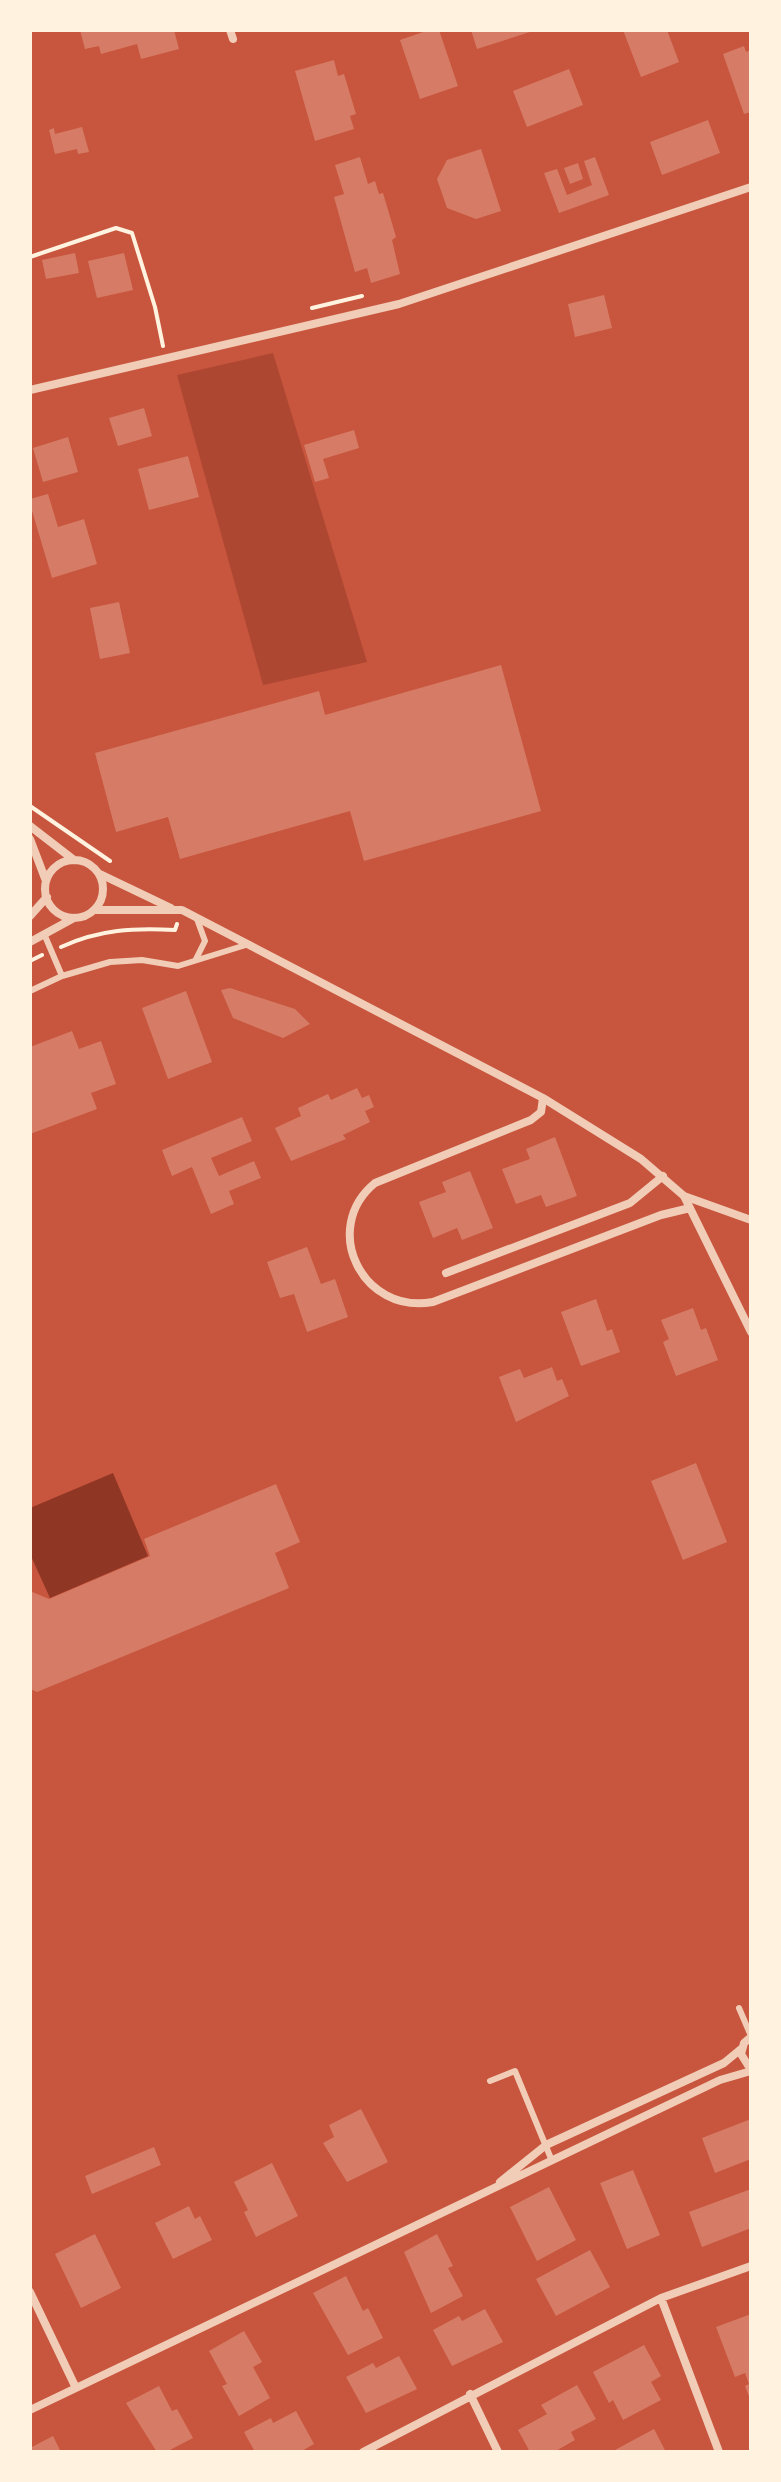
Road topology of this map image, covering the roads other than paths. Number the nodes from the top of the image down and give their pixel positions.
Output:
1 (751, 187) edge
2 (30, 390) edge
3 (30, 826) edge
4 (30, 839) edge
5 (74, 860) junction
6 (99, 874) junction
7 (46, 881) junction
8 (47, 897) junction
9 (94, 910) junction
10 (174, 910) junction
11 (30, 916) edge
12 (195, 916) junction
13 (74, 918) junction
14 (45, 936) junction
15 (30, 942) edge
16 (251, 944) junction
17 (196, 959) junction
18 (62, 976) junction
19 (30, 991) edge
20 (543, 1098) junction
21 (663, 1176) junction
22 (684, 1196) junction
23 (690, 1208) junction
24 (751, 1220) edge
25 (446, 1273) dead end
26 (751, 1332) edge
27 (739, 2008) dead end
28 (751, 2037) edge
29 (741, 2049) junction
30 (751, 2070) edge
31 (490, 2081) dead end
32 (546, 2145) junction
33 (552, 2161) junction
34 (490, 2190) junction
35 (751, 2266) edge
36 (30, 2292) edge
37 (661, 2298) junction
38 (75, 2386) junction
39 (470, 2394) junction
40 (30, 2410) edge
41 (363, 2452) edge
42 (498, 2452) edge
43 (719, 2452) edge

1 - 2 street
3 - 5 street
4 - 7 street
5 - 6 street
5 - 7 street
6 - 9 street
6 - 10 street
7 - 8 street
8 - 11 street
8 - 13 street
9 - 10 street
9 - 13 street
10 - 12 street
12 - 16 street
12 - 17 lane
13 - 14 street
14 - 15 street
14 - 18 lane
16 - 17 lane
16 - 20 street
17 - 18 lane
18 - 19 lane
20 - 21 street
20 - 23 street
21 - 22 street
21 - 25 street
22 - 23 street
22 - 24 street
23 - 26 street
27 - 28 lane
28 - 29 street
29 - 30 street
29 - 32 street
30 - 33 street
31 - 32 lane
32 - 33 lane
32 - 34 street
33 - 34 street
34 - 38 street
35 - 37 street
36 - 38 street
37 - 39 street
37 - 43 street
38 - 40 street
39 - 41 street
39 - 42 street

